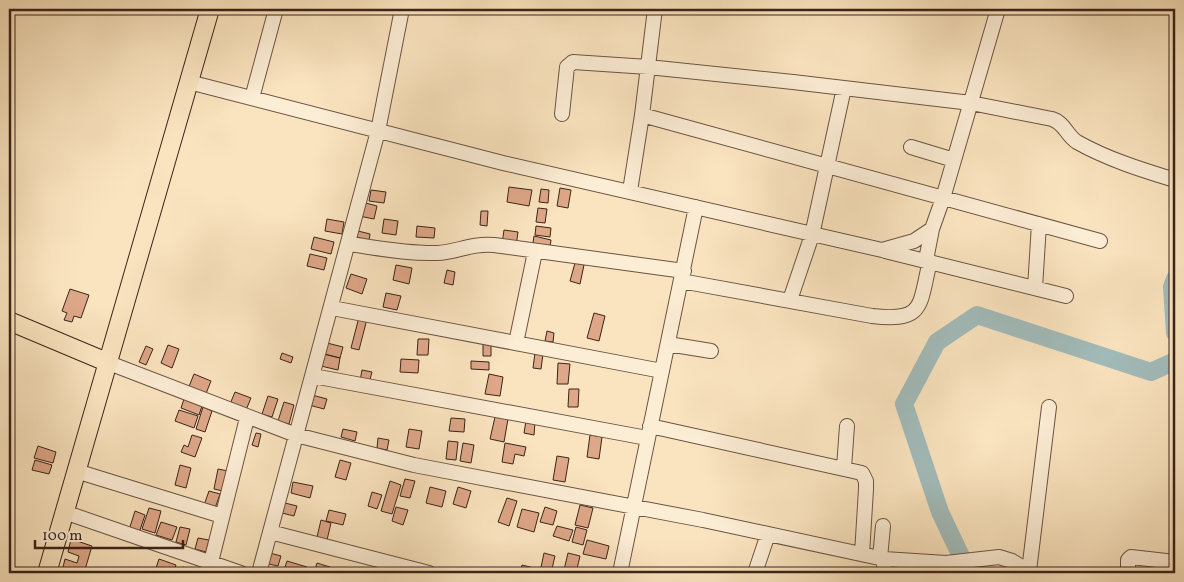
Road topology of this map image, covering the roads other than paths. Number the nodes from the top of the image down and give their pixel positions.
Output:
1 (210, 9) edge
2 (276, 9) edge
3 (402, 9) edge
4 (655, 9) edge
5 (998, 9) edge
6 (648, 66) junction
7 (189, 82) junction
8 (844, 88) junction
9 (252, 98) junction
10 (971, 103) junction
11 (562, 114) dead end
12 (642, 115) junction
13 (378, 131) junction
14 (911, 147) dead end
15 (954, 160) junction
16 (827, 167) junction
17 (1175, 180) edge
18 (630, 192) junction
19 (943, 198) junction
20 (696, 207) junction
21 (1039, 224) junction
22 (932, 229) junction
23 (812, 235) junction
24 (1100, 241) dead end
25 (349, 244) junction
26 (882, 250) junction
27 (535, 252) junction
28 (928, 261) junction
29 (683, 276) junction
30 (1035, 288) junction
31 (1066, 296) dead end
32 (790, 300) junction
33 (332, 308) junction
34 (9, 321) edge
35 (516, 343) junction
36 (668, 344) junction
37 (711, 351) dead end
38 (109, 363) junction
39 (662, 372) junction
40 (313, 376) junction
41 (1049, 407) dead end
42 (247, 418) junction
43 (847, 426) dead end
44 (648, 432) junction
45 (296, 435) junction
46 (844, 468) junction
47 (76, 470) junction
48 (634, 508) junction
49 (64, 512) junction
50 (222, 516) junction
51 (883, 526) dead end
52 (270, 532) junction
53 (768, 534) junction
54 (862, 554) junction
55 (882, 558) junction
56 (210, 562) junction
57 (1175, 562) edge
58 (1030, 572) edge
59 (47, 573) edge
60 (241, 573) edge
61 (259, 573) edge
62 (429, 573) edge
63 (620, 573) edge
64 (755, 573) edge
65 (884, 573) edge
66 (1128, 573) edge

1 - 7 main road
2 - 9 street
3 - 13 street
4 - 6 street
5 - 10 street
6 - 8 street
6 - 11 street
6 - 12 street
7 - 9 street
7 - 38 main road
8 - 10 street
8 - 16 street
9 - 13 street
10 - 15 street
10 - 17 street
12 - 16 street
12 - 18 street
13 - 18 street
13 - 25 street
14 - 15 street
15 - 19 street
16 - 19 street
16 - 23 street
18 - 20 street
19 - 21 street
19 - 22 street
20 - 23 street
20 - 29 street
21 - 24 street
21 - 30 street
22 - 26 street
22 - 28 street
23 - 26 street
23 - 32 street
25 - 27 street
25 - 33 street
26 - 28 street
27 - 29 street
27 - 35 street
28 - 30 street
28 - 32 street
29 - 32 street
29 - 36 street
30 - 31 street
33 - 35 street
33 - 40 street
34 - 38 main road
35 - 39 street
36 - 37 street
36 - 39 street
38 - 42 street
38 - 47 main road
39 - 44 street
40 - 44 street
40 - 45 street
41 - 58 street
42 - 45 street
42 - 50 street
43 - 46 street
44 - 46 street
44 - 48 street
45 - 48 street
45 - 52 street
46 - 54 street
47 - 49 main road
47 - 50 street
48 - 53 street
48 - 63 street
49 - 56 street
49 - 59 main road
50 - 56 street
51 - 55 street
52 - 61 street
52 - 62 street
53 - 54 street
53 - 64 street
54 - 55 street
55 - 58 street
55 - 65 street
56 - 60 street
57 - 66 street

